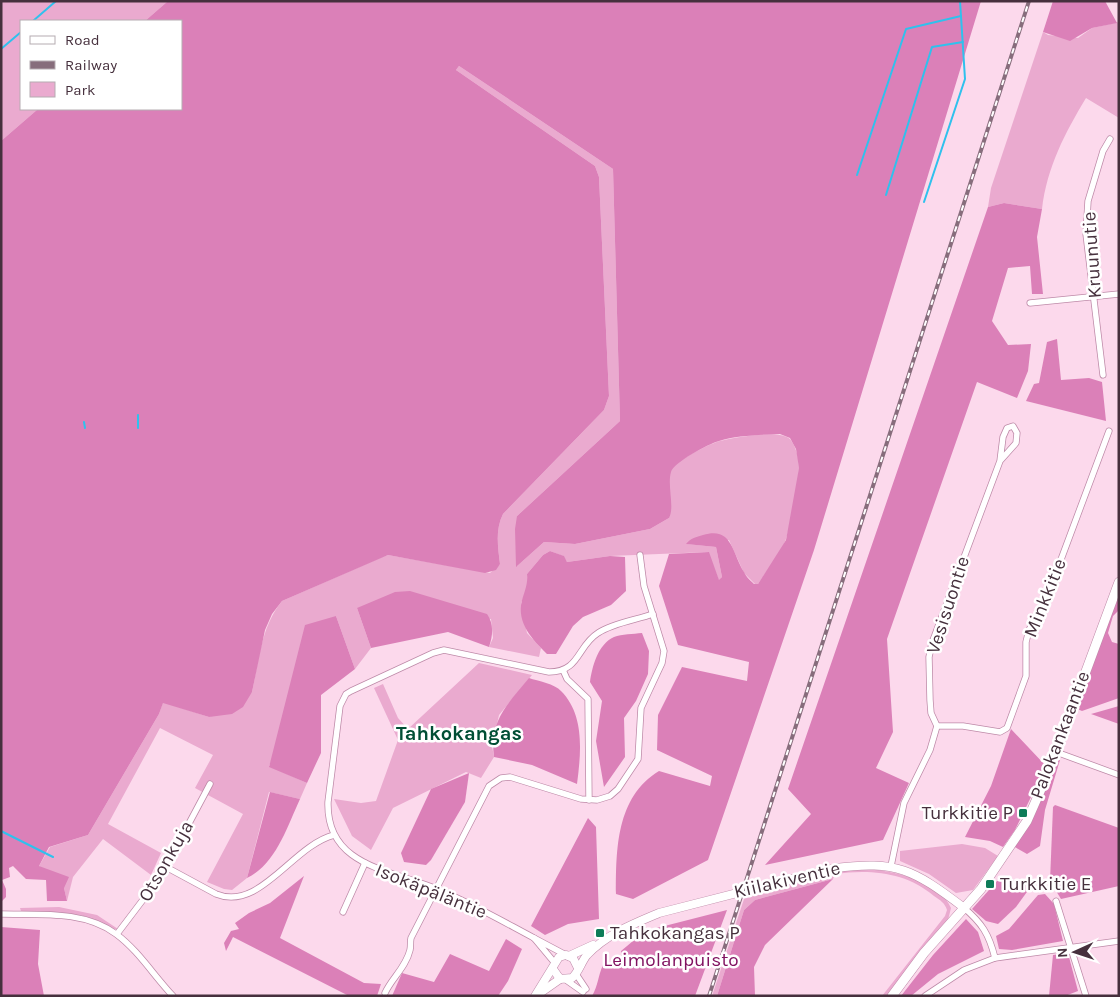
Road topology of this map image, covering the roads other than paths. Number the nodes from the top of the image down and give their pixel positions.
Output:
1 (1110, 139) dead end
2 (1119, 294) edge
3 (1094, 297) junction
4 (1030, 302) dead end
5 (1103, 375) dead end
6 (1108, 431) dead end
7 (1000, 461) junction
8 (640, 555) dead end
9 (1119, 582) edge
10 (653, 614) junction
11 (564, 670) junction
12 (937, 726) junction
13 (1056, 752) junction
14 (1119, 775) edge
15 (210, 784) dead end
16 (589, 800) junction
17 (334, 835) junction
18 (364, 863) junction
19 (891, 866) junction
20 (166, 867) junction
21 (436, 888) junction
22 (1056, 901) dead end
23 (962, 907) junction
24 (343, 912) dead end
25 (1, 914) edge
26 (117, 934) junction
27 (608, 937) junction
28 (534, 938) junction
29 (1119, 941) edge
30 (1070, 947) junction
31 (568, 956) junction
32 (995, 958) junction
33 (554, 965) junction
34 (577, 971) junction
35 (563, 980) junction
36 (385, 993) dead end
37 (173, 996) edge
38 (535, 996) edge
39 (892, 996) edge
40 (925, 996) edge
41 (1086, 996) edge

1 - 3 street, Kruunutie
2 - 3 street
3 - 4 street
3 - 5 street, Kruunutie
6 - 12 street, Minkkitie
7 - 7 street, Vesisuontie
7 - 12 street, Vesisuontie
8 - 10 street
9 - 13 main road, Palokankaantie
10 - 11 street
10 - 16 street
11 - 16 street
11 - 17 street
12 - 19 street
13 - 14 street
13 - 23 main road, Palokankaantie
15 - 20 street, Otsonkuja
16 - 21 street
17 - 18 street, Isokäpäläntie
17 - 20 street
18 - 21 street, Isokäpäläntie
18 - 24 street
19 - 23 street, Kiilakiventie
19 - 27 street, Kiilakiventie
20 - 26 street, Otsonkuja
21 - 28 street, Isokäpäläntie
21 - 36 street
22 - 30 street
23 - 32 street
23 - 39 main road, Palokankaantie
25 - 26 street
26 - 37 street
27 - 31 street, Kiilakiventie
27 - 34 street, Kiilakiventie
28 - 31 street, Isokäpäläntie
28 - 33 street, Isokäpäläntie
29 - 30 street
30 - 32 street
30 - 41 street
31 - 33 street
31 - 34 street
32 - 40 street
33 - 35 street
33 - 38 street
34 - 35 street
34 - 35 street
35 - 38 street

